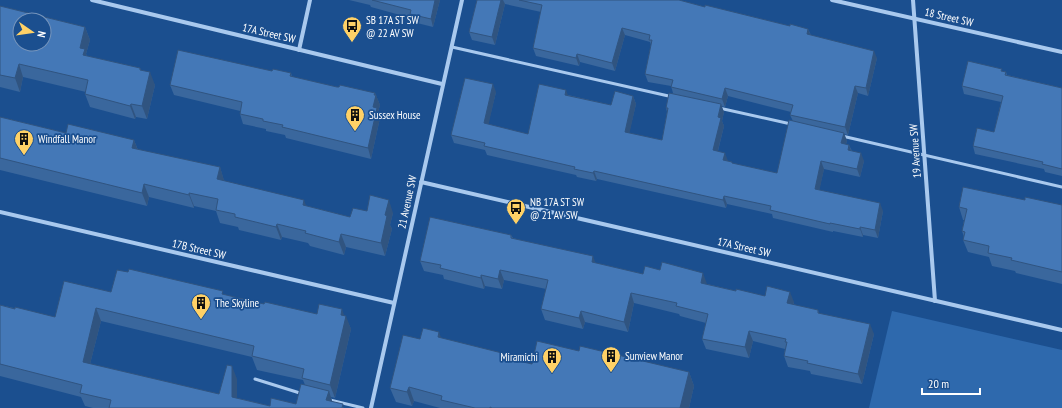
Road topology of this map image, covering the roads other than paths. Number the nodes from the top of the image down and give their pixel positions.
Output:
1 (92, 0) edge
2 (310, 0) edge
3 (462, 0) edge
4 (832, 0) edge
5 (913, 0) edge
6 (915, 18) junction
7 (452, 47) junction
8 (299, 50) junction
9 (1062, 52) edge
10 (442, 84) junction
11 (680, 99) edge
12 (711, 106) edge
13 (797, 125) edge
14 (836, 134) edge
15 (924, 154) junction
16 (421, 182) junction
17 (1062, 187) edge
18 (0, 212) edge
19 (935, 301) junction
20 (394, 303) junction
21 (1062, 330) edge
22 (255, 379) dead end
23 (307, 395) edge
24 (329, 400) edge
25 (364, 408) edge
26 (371, 408) edge

1 - 8 street, 17A Street SW
2 - 8 street
3 - 7 street, 21 Avenue SW
4 - 6 street, 18 Street SW
5 - 6 street, 19 Avenue SW
6 - 9 street, 18 Street SW
6 - 15 street, 19 Avenue SW
7 - 10 street, 21 Avenue SW
7 - 11 lane
8 - 10 street, 17A Street SW
10 - 16 street, 21 Avenue SW
12 - 13 lane
14 - 15 lane
15 - 17 lane
15 - 19 street, 19 Avenue SW
16 - 19 street, 17A Street SW
16 - 20 street, 21 Avenue SW
18 - 20 street, 17B Street SW
19 - 21 street, 17A Street SW
20 - 26 street, 21 Avenue SW
22 - 23 lane
24 - 25 lane

